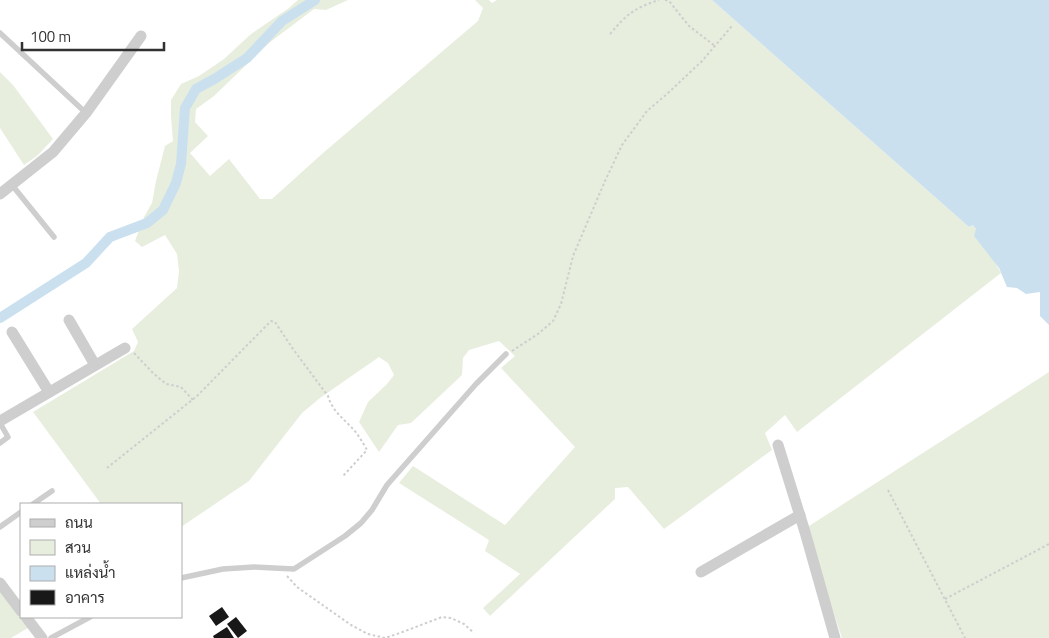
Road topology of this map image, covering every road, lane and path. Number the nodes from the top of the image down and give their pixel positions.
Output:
1 (659, 0) edge
2 (665, 0) edge
3 (732, 26) dead end
4 (0, 33) edge
5 (610, 34) dead end
6 (141, 36) dead end
7 (715, 46) junction
8 (86, 113) junction
9 (12, 185) junction
10 (0, 194) edge
11 (54, 237) dead end
12 (69, 320) dead end
13 (12, 332) dead end
14 (126, 348) joint
15 (506, 354) joint
16 (95, 365) junction
17 (48, 392) junction
18 (193, 400) junction
19 (0, 422) edge
20 (0, 443) edge
21 (778, 445) dead end
22 (107, 468) dead end
23 (344, 476) dead end
24 (888, 490) dead end
25 (52, 491) dead end
26 (34, 503) edge
27 (20, 513) edge
28 (800, 515) junction
29 (0, 527) edge
30 (1049, 544) edge
31 (282, 570) junction
32 (701, 572) dead end
33 (182, 578) edge
34 (0, 583) edge
35 (945, 599) junction
36 (20, 610) edge
37 (27, 618) edge
38 (88, 618) edge
39 (474, 633) dead end
40 (379, 637) edge
41 (42, 638) edge
42 (51, 638) edge
43 (835, 638) edge
44 (965, 638) edge

1 - 5 path
2 - 7 path
3 - 7 path
4 - 8 lane
6 - 8 street
7 - 15 path
8 - 9 street
9 - 10 street
9 - 11 lane
12 - 16 street
13 - 17 street
14 - 16 street
14 - 18 path
15 - 31 lane
16 - 17 street
17 - 19 street
18 - 22 path
18 - 23 path
19 - 20 lane
21 - 28 street
24 - 35 path
25 - 26 lane
27 - 29 lane
28 - 32 street
28 - 43 street
30 - 35 path
31 - 33 lane
31 - 40 path
34 - 36 street
35 - 44 path
37 - 41 street
38 - 42 lane
39 - 40 path

